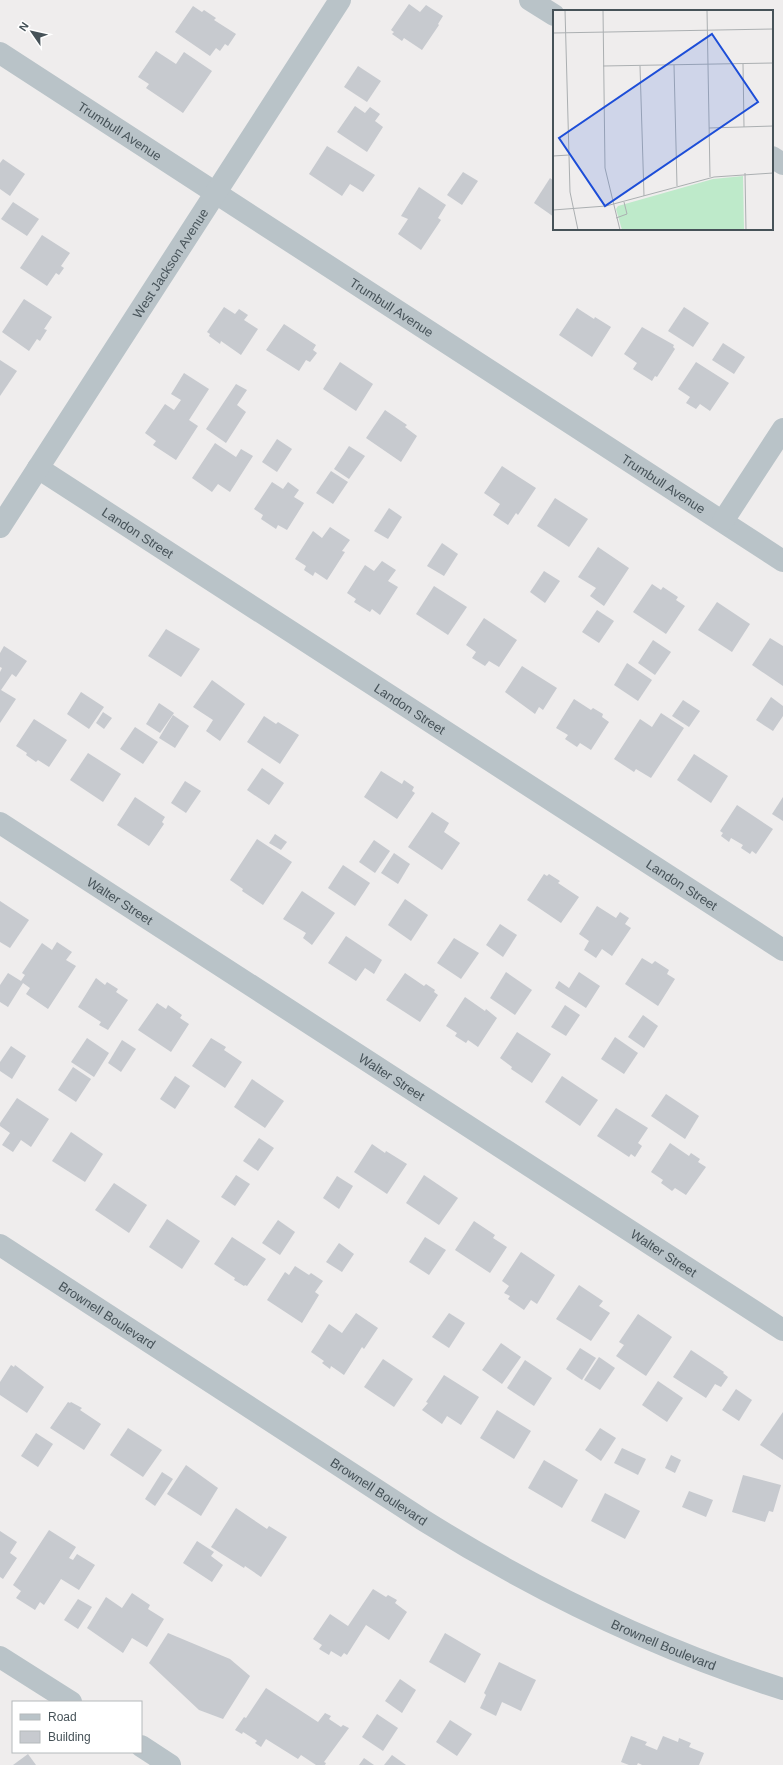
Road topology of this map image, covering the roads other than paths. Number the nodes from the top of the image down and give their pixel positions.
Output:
1 (340, 0) edge
2 (530, 0) edge
3 (553, 14) edge
4 (0, 53) edge
5 (773, 157) edge
6 (783, 164) edge
7 (215, 192) junction
8 (783, 429) edge
9 (38, 468) junction
10 (723, 521) junction
11 (0, 527) edge
12 (783, 561) edge
13 (0, 823) edge
14 (783, 950) edge
15 (0, 1245) edge
16 (783, 1330) edge
17 (0, 1657) edge
18 (783, 1689) edge
19 (69, 1701) edge
20 (142, 1747) edge
21 (170, 1765) edge

1 - 7 street, West Jackson Avenue
2 - 3 street
4 - 7 street, Trumbull Avenue
5 - 6 street
7 - 9 street, West Jackson Avenue
7 - 10 street, Trumbull Avenue
8 - 10 street
9 - 11 street, West Jackson Avenue
9 - 14 street, Landon Street
10 - 12 street, Trumbull Avenue
13 - 16 street, Walter Street
15 - 18 street, Brownell Boulevard
17 - 19 street
20 - 21 street

